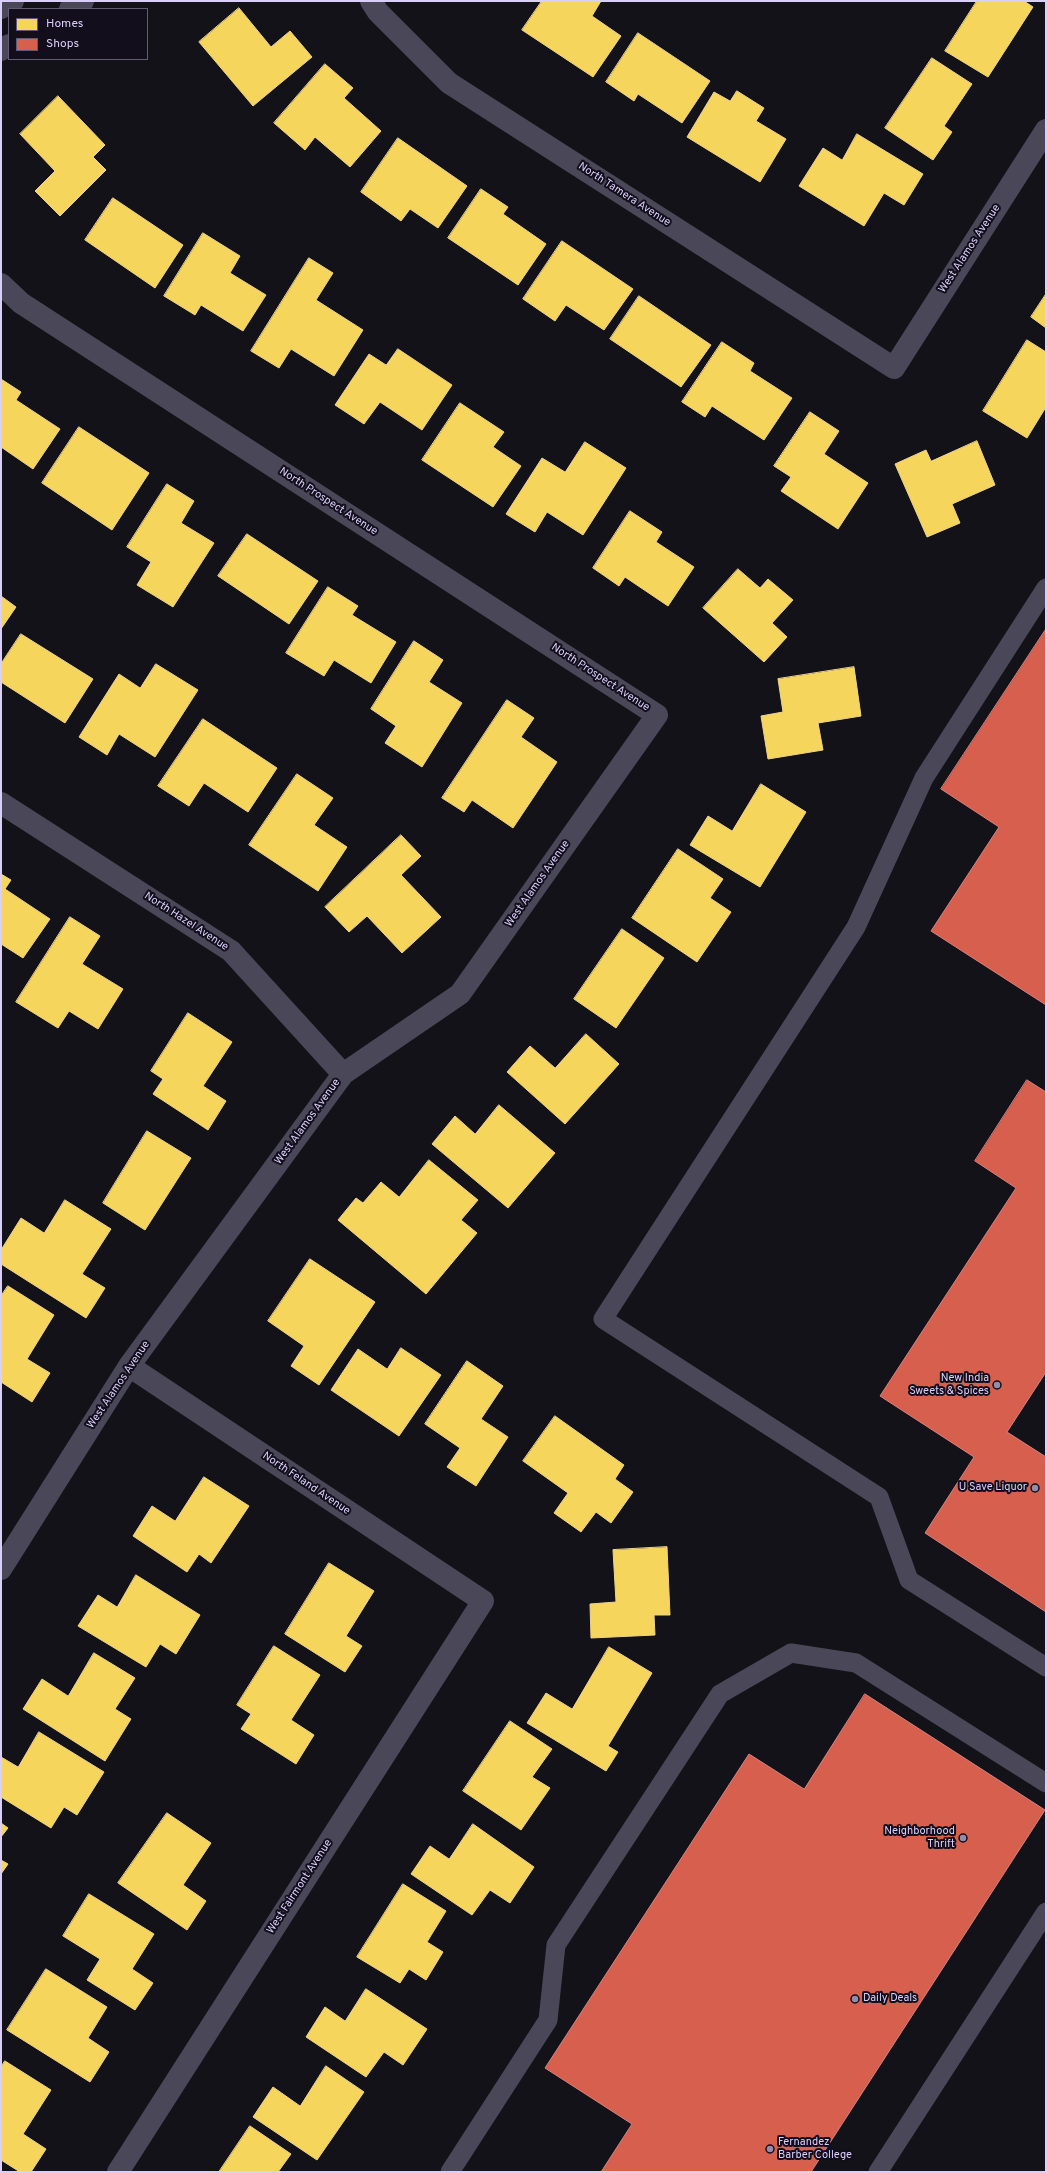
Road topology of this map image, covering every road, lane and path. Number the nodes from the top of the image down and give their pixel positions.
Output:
1 (13, 1) edge
2 (83, 1) edge
3 (371, 1) edge
4 (1, 8) edge
5 (72, 8) edge
6 (1046, 130) edge
7 (1, 284) edge
8 (894, 368) joint
9 (1046, 588) edge
10 (657, 715) joint
11 (1, 803) edge
12 (343, 1074) junction
13 (129, 1366) junction
14 (1, 1569) edge
15 (483, 1601) joint
16 (1046, 1667) edge
17 (1046, 1783) edge
18 (1044, 1918) edge
19 (118, 2172) edge
20 (450, 2172) edge
21 (878, 2172) edge

1 - 4 street
2 - 5 street
3 - 8 street, North Tamera Avenue
6 - 8 street, West Alamos Avenue
7 - 10 street, North Prospect Avenue
9 - 16 lane
10 - 12 street, West Alamos Avenue
11 - 12 street, North Hazel Avenue
12 - 13 street, West Alamos Avenue
13 - 14 street, West Alamos Avenue
13 - 15 street, North Feland Avenue
15 - 19 street, West Fairmont Avenue
17 - 20 lane
18 - 21 lane

